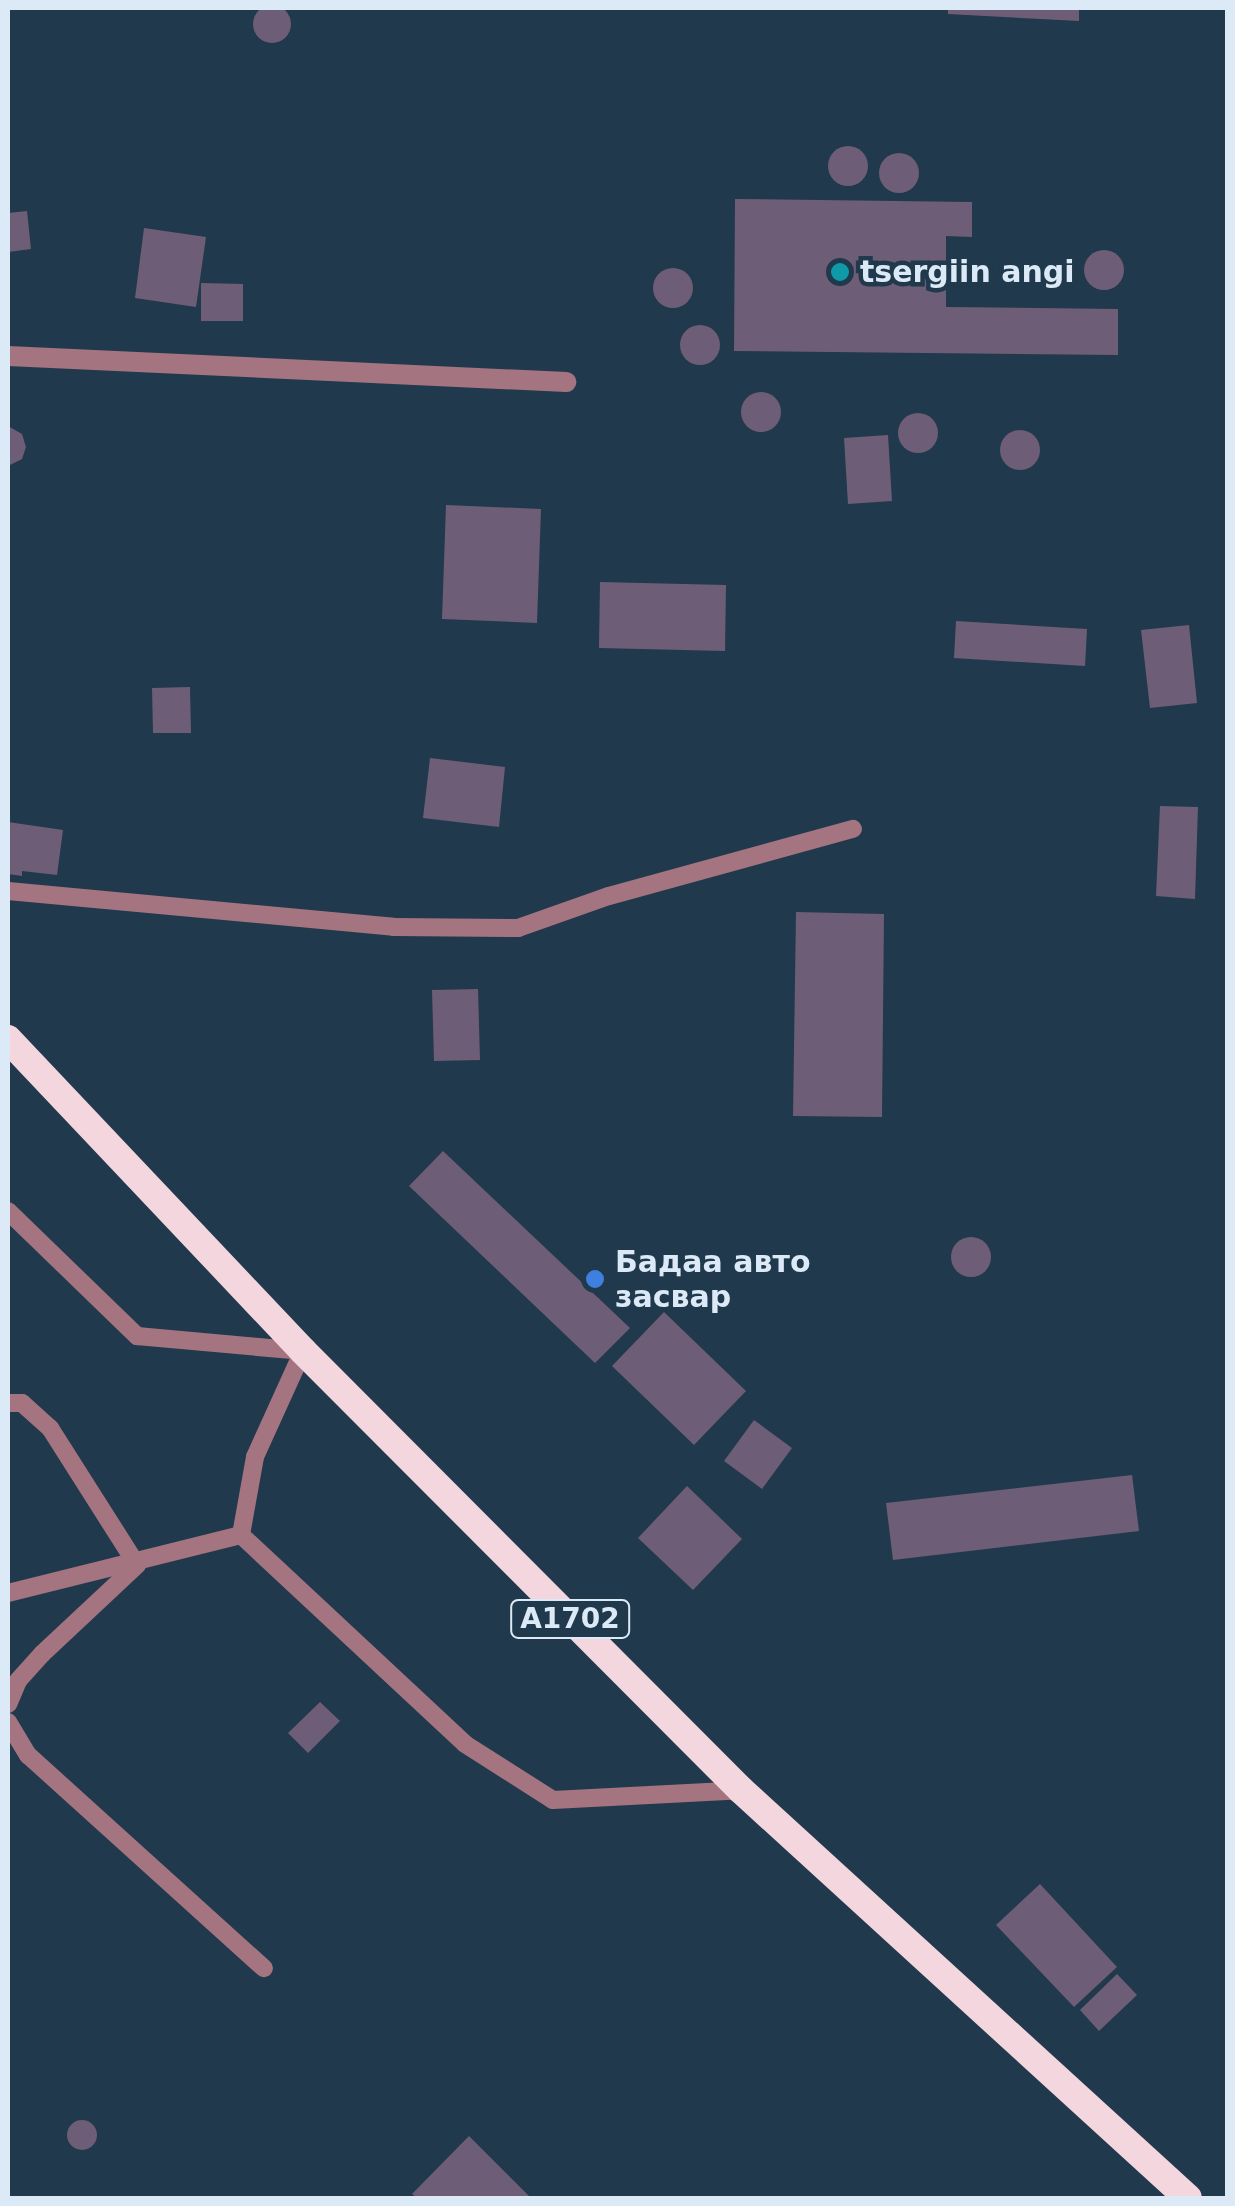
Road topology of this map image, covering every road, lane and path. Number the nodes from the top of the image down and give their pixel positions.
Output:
1 (8, 356) edge
2 (566, 382) dead end
3 (853, 829) dead end
4 (8, 891) edge
5 (8, 1039) edge
6 (8, 1212) edge
7 (303, 1352) junction
8 (8, 1404) edge
9 (241, 1536) junction
10 (137, 1564) junction
11 (8, 1593) edge
12 (8, 1704) edge
13 (8, 1722) edge
14 (741, 1790) junction
15 (264, 1968) dead end
16 (1161, 2169) junction
17 (1172, 2198) edge
18 (1188, 2198) edge
19 (1213, 2198) edge

1 - 2 street
3 - 4 lane
5 - 7 highway, A1702
6 - 7 lane
7 - 9 lane
7 - 14 highway, A1702
8 - 10 lane
9 - 10 lane
9 - 14 lane
10 - 11 lane
10 - 12 lane
13 - 15 lane
14 - 16 highway, A1702
16 - 17 highway, A1702
16 - 18 highway, A1702
16 - 19 highway

